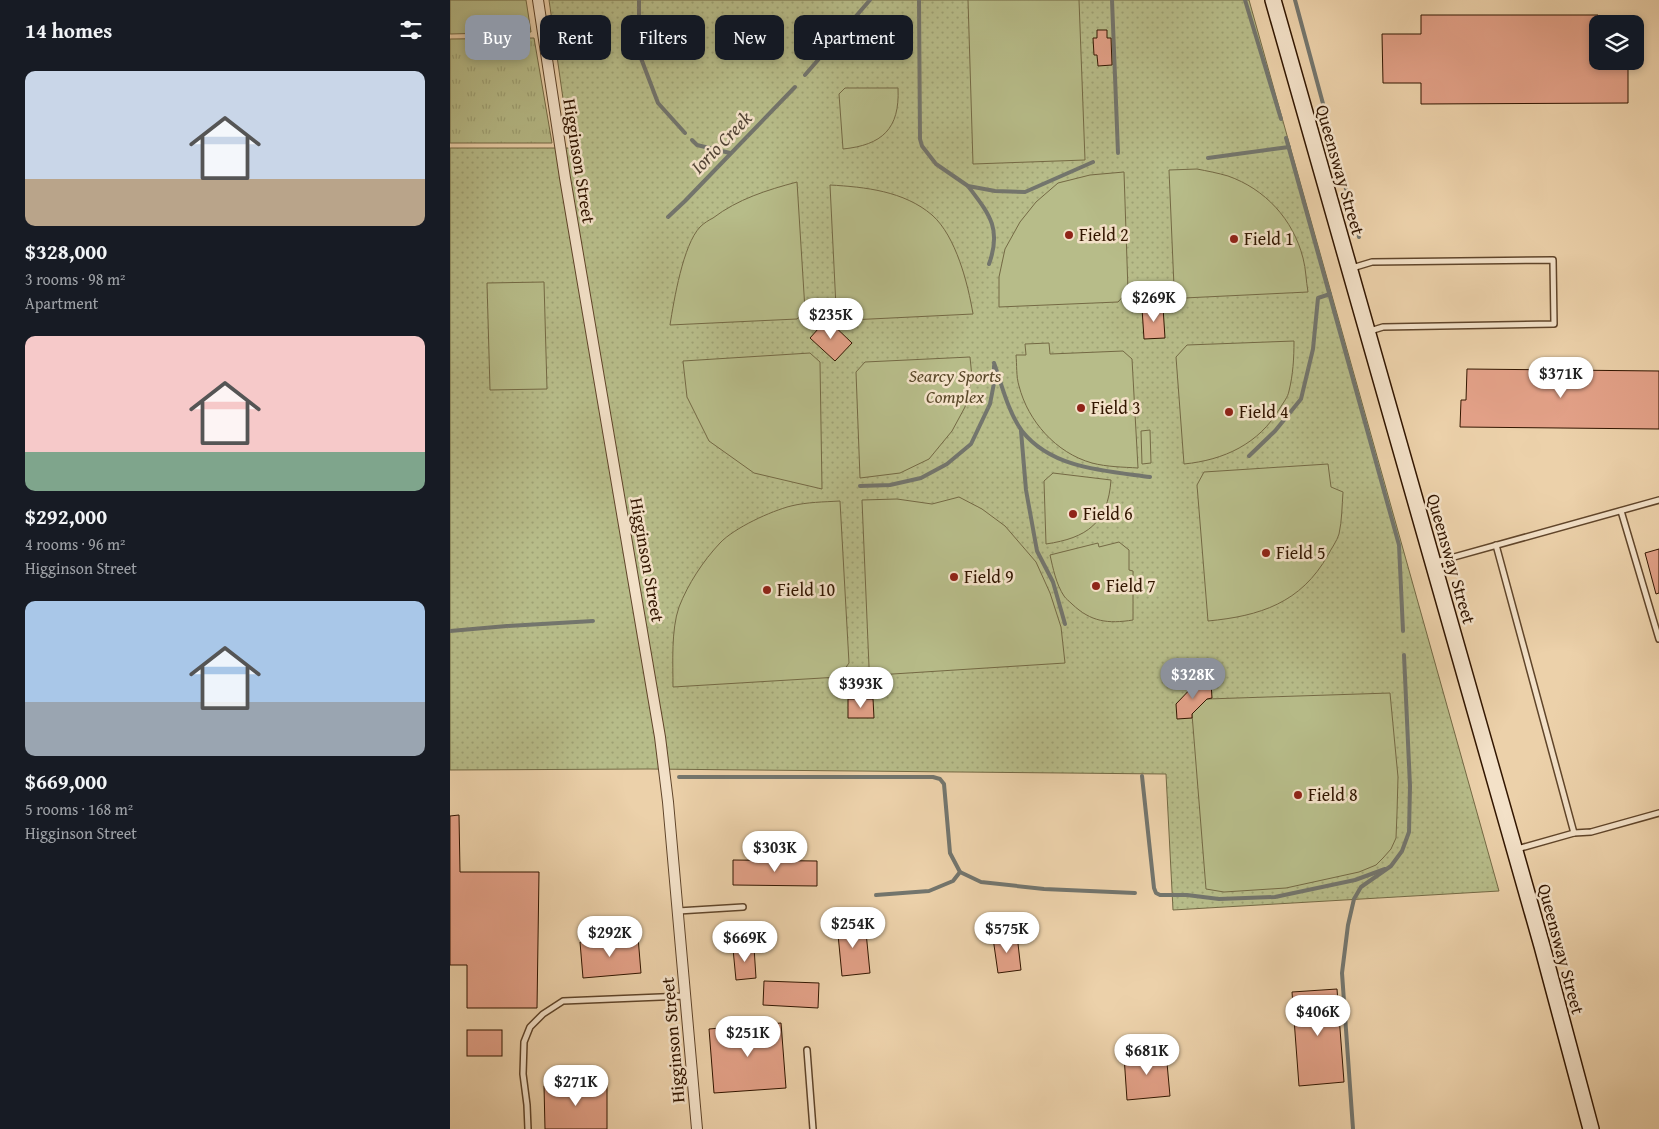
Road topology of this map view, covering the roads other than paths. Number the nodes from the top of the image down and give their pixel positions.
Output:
1 (538, 0) edge
2 (1273, 0) edge
3 (1349, 269) junction
4 (1367, 332) junction
5 (1659, 500) edge
6 (1621, 511) junction
7 (1496, 545) junction
8 (1433, 563) junction
9 (1659, 639) edge
10 (1659, 812) edge
11 (1574, 833) junction
12 (1514, 850) junction
13 (743, 907) dead end
14 (678, 911) junction
15 (686, 996) junction
16 (807, 1050) dead end
17 (528, 1129) edge
18 (697, 1129) edge
19 (813, 1129) edge
20 (1591, 1129) edge

1 - 14 street, Higginson Street
2 - 3 street, Queensway Street
3 - 4 street, Queensway Street
3 - 4 lane
4 - 8 street, Queensway Street
5 - 6 lane
6 - 7 lane
6 - 9 lane
7 - 8 lane
7 - 11 lane
8 - 12 street, Queensway Street
10 - 11 lane
11 - 12 lane
12 - 20 street, Queensway Street
13 - 14 lane
14 - 15 street, Higginson Street
15 - 17 lane
15 - 18 street, Higginson Street
16 - 19 lane

